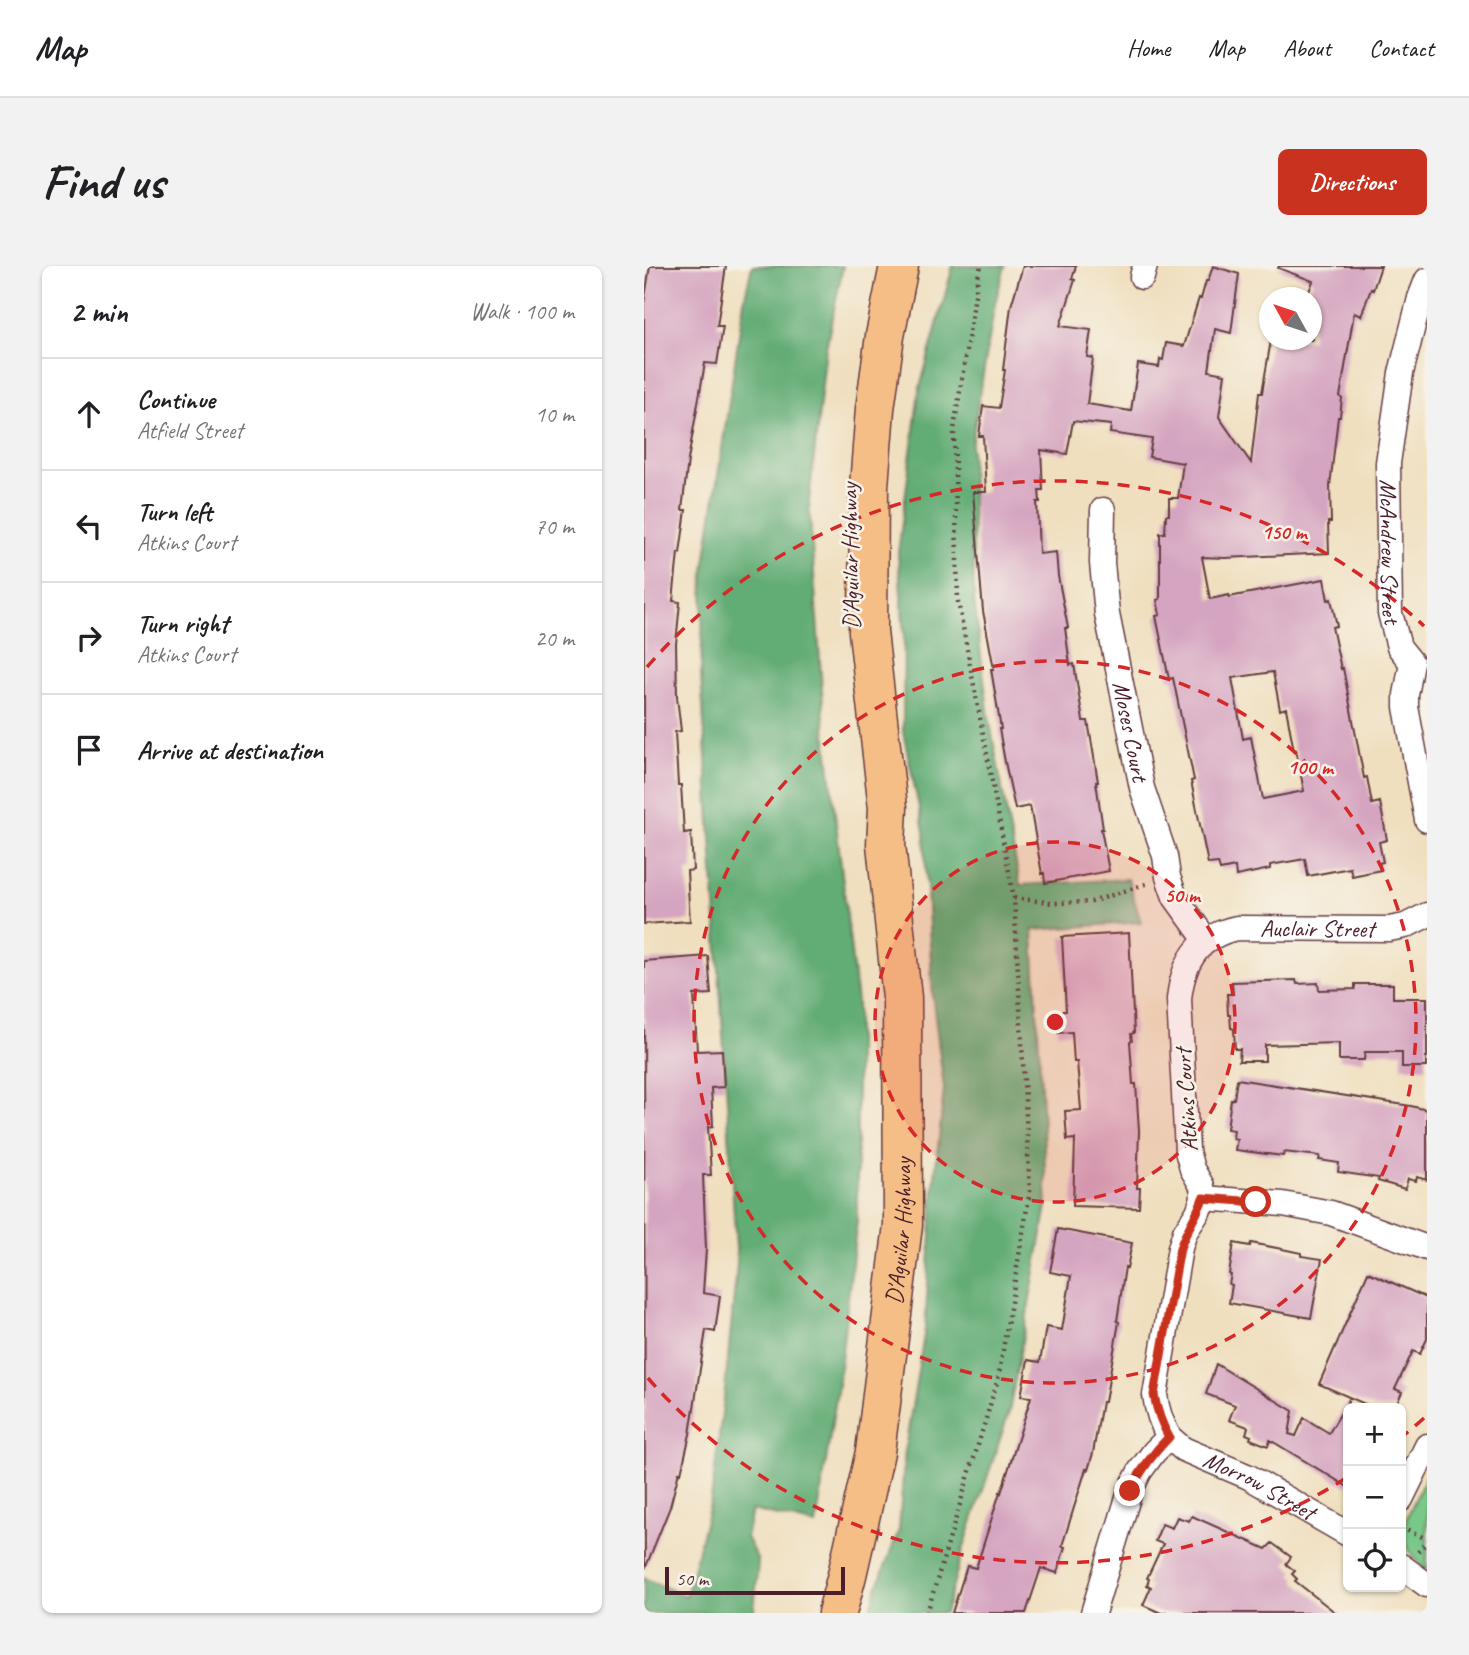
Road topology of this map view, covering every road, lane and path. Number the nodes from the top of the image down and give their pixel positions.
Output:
1 (878, 266) edge
2 (899, 266) edge
3 (981, 266) edge
4 (1427, 280) edge
5 (1102, 510) dead end
6 (1420, 663) edge
7 (1427, 820) edge
8 (886, 844) junction
9 (1168, 877) junction
10 (1014, 898) junction
11 (1427, 915) edge
12 (1206, 940) junction
13 (1203, 1198) junction
14 (1427, 1248) edge
15 (1169, 1437) junction
16 (1427, 1446) edge
17 (1406, 1489) edge
18 (1403, 1529) edge
19 (1343, 1531) edge
20 (1427, 1539) edge
21 (1406, 1570) edge
22 (1427, 1585) edge
23 (837, 1613) edge
24 (927, 1613) edge
25 (1093, 1613) edge

1 - 8 highway, D'Aguilar Highway
2 - 8 highway, D'Aguilar Highway
3 - 10 path
4 - 6 street, McAndrew Street
5 - 9 street, Moses Court
6 - 7 street, McAndrew Street
8 - 23 highway, D'Aguilar Highway
9 - 10 path
9 - 12 street, Moses Court
10 - 24 path
11 - 12 street, Auclair Street
12 - 13 street, Atkins Court
13 - 14 street
13 - 15 street
15 - 19 street, Morrow Street
15 - 25 street
16 - 17 street
18 - 20 path
21 - 22 street

